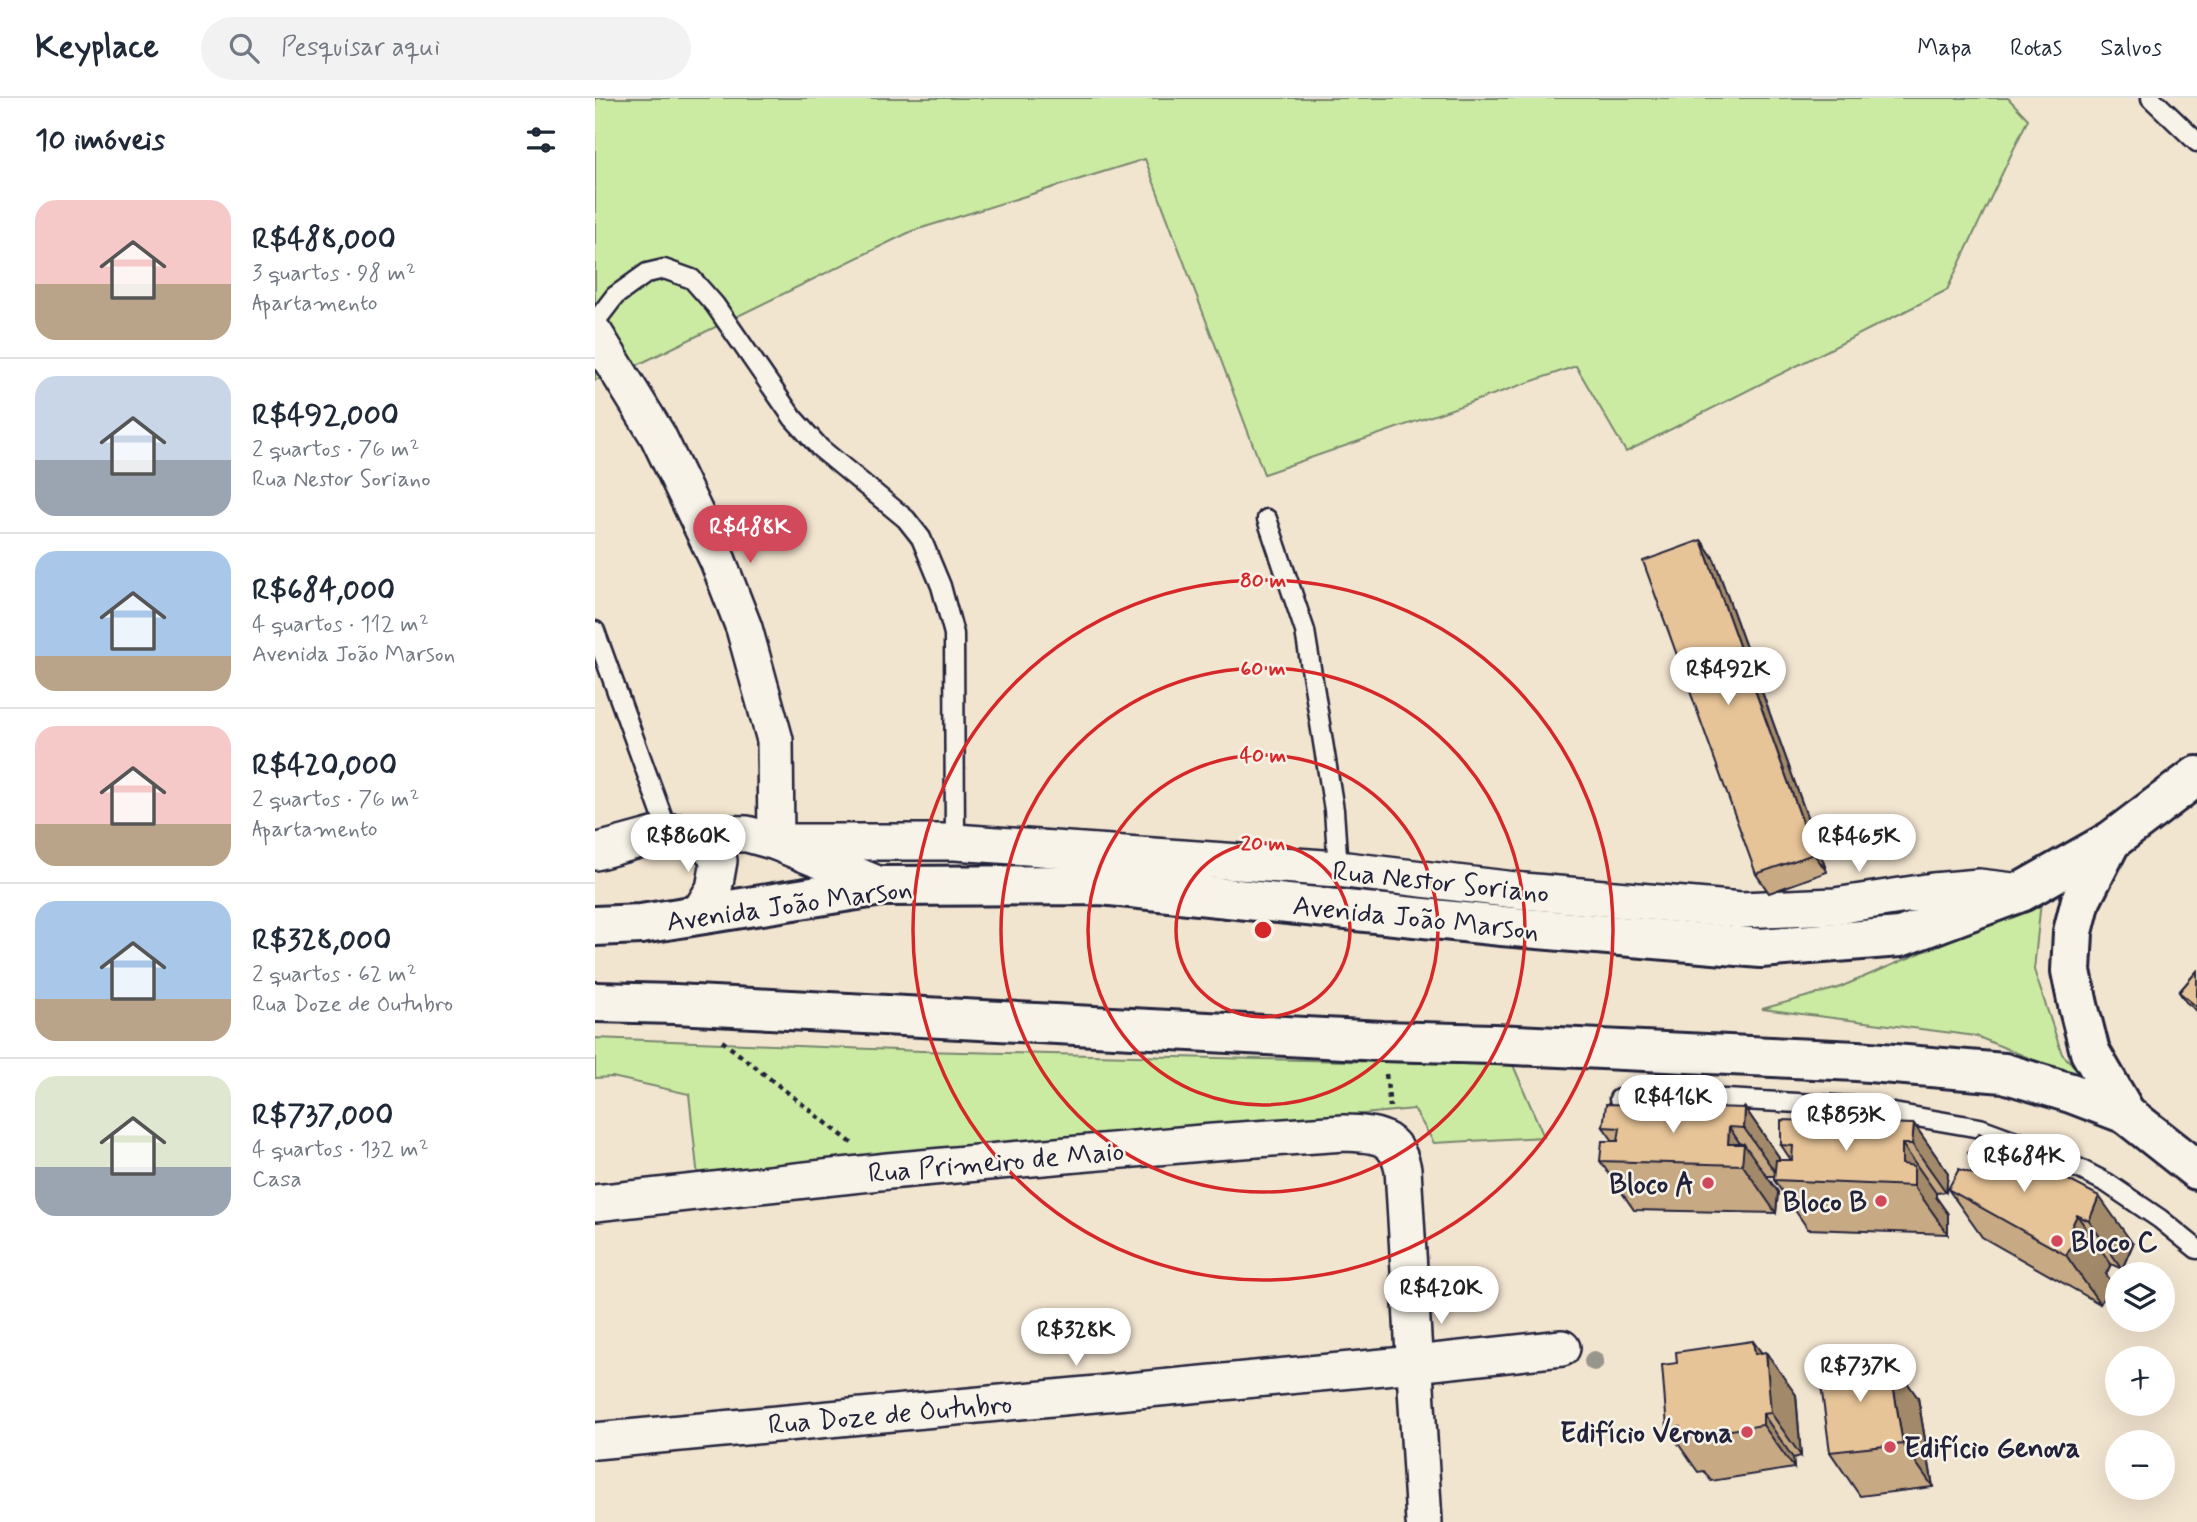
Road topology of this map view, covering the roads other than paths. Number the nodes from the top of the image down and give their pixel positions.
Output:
1 (2151, 98) edge
2 (2197, 142) edge
3 (595, 322) edge
4 (595, 334) edge
5 (1267, 519) dead end
6 (595, 631) edge
7 (599, 651) edge
8 (2197, 776) edge
9 (684, 832) junction
10 (2111, 841) junction
11 (776, 842) junction
12 (955, 842) junction
13 (595, 852) edge
14 (1338, 869) junction
15 (882, 886) junction
16 (2021, 892) junction
17 (698, 915) junction
18 (595, 926) edge
19 (595, 1002) edge
20 (1619, 1099) dead end
21 (2126, 1114) junction
22 (2197, 1170) edge
23 (595, 1203) edge
24 (2197, 1249) edge
25 (1562, 1348) dead end
26 (1415, 1364) junction
27 (595, 1441) edge
28 (1424, 1522) edge

1 - 2 lane
3 - 12 lane
4 - 11 street
5 - 14 lane
6 - 7 lane
7 - 9 lane
8 - 10 main road, Avenida João Marson
9 - 11 street
9 - 13 street
9 - 17 street
10 - 16 main road, Avenida João Marson
10 - 21 main road
11 - 12 street, Rua Nestor Soriano
11 - 15 street
12 - 14 street, Rua Nestor Soriano
14 - 16 street, Rua Nestor Soriano
15 - 16 main road, Avenida João Marson
15 - 17 main road, Avenida João Marson
17 - 18 main road, Avenida João Marson
19 - 21 main road
20 - 24 lane
21 - 22 main road
23 - 26 street, Rua Primeiro de Maio
25 - 26 street, Rua Doze de Outubro
26 - 27 street, Rua Doze de Outubro
26 - 28 street

